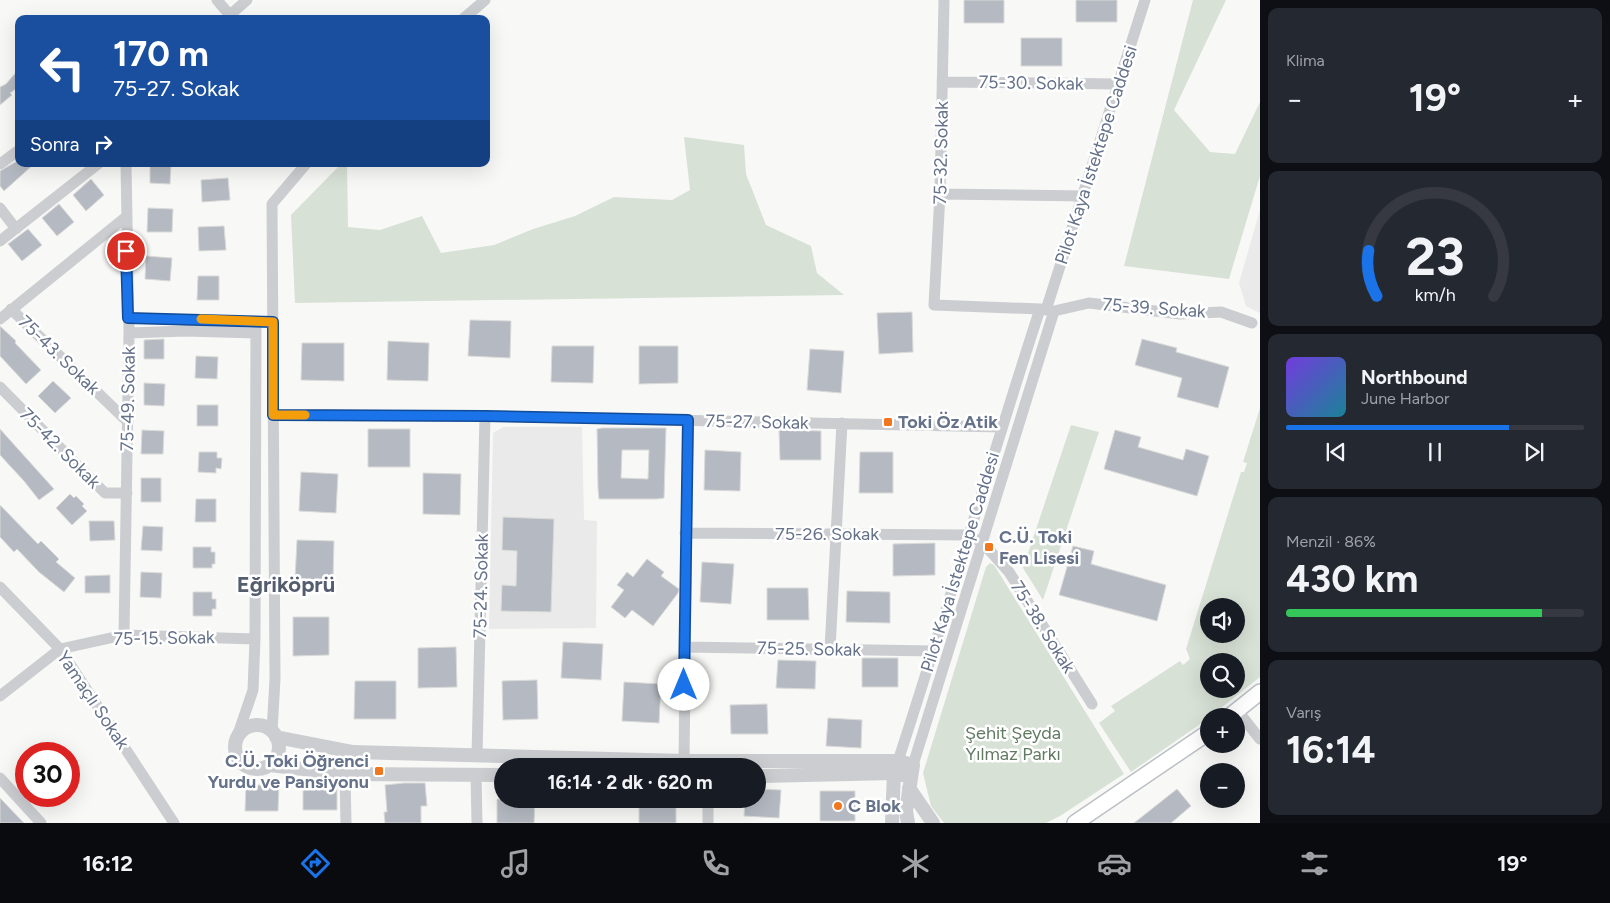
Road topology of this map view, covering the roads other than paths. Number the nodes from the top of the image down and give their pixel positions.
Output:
1 (217, 0) edge
2 (247, 0) edge
3 (485, 0) edge
4 (944, 0) edge
5 (1145, 0) edge
6 (229, 15) edge
7 (233, 15) edge
8 (468, 15) edge
9 (942, 82) junction
10 (1119, 84) junction
11 (15, 153) edge
12 (0, 164) edge
13 (94, 167) edge
14 (126, 167) edge
15 (303, 167) edge
16 (940, 194) junction
17 (1083, 196) junction
18 (0, 208) edge
19 (126, 217) junction
20 (16, 229) junction
21 (0, 240) edge
22 (934, 305) joint
23 (12, 309) junction
24 (1047, 310) junction
25 (128, 318) junction
26 (0, 319) edge
27 (256, 321) junction
28 (273, 322) junction
29 (1252, 323) dead end
30 (129, 333) junction
31 (256, 333) junction
32 (0, 387) edge
33 (273, 415) junction
34 (485, 416) junction
35 (688, 420) junction
36 (128, 422) junction
37 (842, 423) junction
38 (1002, 427) junction
39 (127, 493) junction
40 (686, 533) junction
41 (836, 534) junction
42 (968, 535) junction
43 (983, 543) junction
44 (0, 587) edge
45 (124, 635) junction
46 (256, 639) junction
47 (685, 647) junction
48 (60, 649) junction
49 (830, 649) junction
50 (934, 651) junction
51 (1260, 692) edge
52 (0, 696) edge
53 (1092, 704) dead end
54 (1240, 708) edge
55 (1245, 724) edge
56 (274, 735) junction
57 (237, 737) junction
58 (1200, 738) edge
59 (1260, 739) edge
60 (477, 756) junction
61 (560, 758) edge
62 (684, 758) edge
63 (766, 764) edge
64 (270, 765) junction
65 (896, 767) junction
66 (346, 774) junction
67 (476, 774) junction
68 (494, 775) edge
69 (766, 775) edge
70 (911, 777) junction
71 (0, 778) edge
72 (708, 808) edge
73 (1081, 819) edge
74 (41, 823) edge
75 (174, 823) edge
76 (346, 823) edge
77 (477, 823) edge
78 (708, 823) edge
79 (892, 823) edge
80 (908, 823) edge
81 (933, 823) edge
82 (1070, 823) edge

1 - 6 street
2 - 7 street
3 - 8 street
4 - 9 street, 75-32. Sokak
5 - 10 street, Pilot Kaya İstektepe Caddesi
9 - 10 street, 75-30. Sokak
9 - 16 street, 75-32. Sokak
10 - 17 street, Pilot Kaya İstektepe Caddesi
11 - 12 street
13 - 20 street
14 - 19 street, 75-49. Sokak
15 - 28 street
16 - 17 street
16 - 22 street, 75-32. Sokak
17 - 24 street, Pilot Kaya İstektepe Caddesi
18 - 20 street
19 - 23 street
19 - 25 street, 75-49. Sokak
20 - 21 street
22 - 24 street, 75-39. Sokak
23 - 26 street
23 - 36 street, 75-43. Sokak
24 - 29 street, 75-39. Sokak
24 - 38 street, Pilot Kaya İstektepe Caddesi
24 - 43 street, Pilot Kaya İstektepe Caddesi
25 - 27 street
25 - 30 street, 75-49. Sokak
27 - 28 street
27 - 31 street
28 - 33 street
30 - 31 street
30 - 36 street, 75-49. Sokak
31 - 46 street
32 - 39 street, 75-42. Sokak
33 - 34 street, 75-27. Sokak
33 - 56 street
34 - 35 street, 75-27. Sokak
34 - 60 street, 75-24. Sokak
35 - 37 street, 75-27. Sokak
35 - 40 street
36 - 39 street, 75-49. Sokak
37 - 38 street, 75-27. Sokak
37 - 41 street
38 - 42 street, Pilot Kaya İstektepe Caddesi
39 - 45 street, 75-49. Sokak
40 - 41 street, 75-26. Sokak
40 - 47 street
41 - 42 street, 75-26. Sokak
41 - 49 street
42 - 43 street, 75-38. Sokak
42 - 50 street, Pilot Kaya İstektepe Caddesi
43 - 53 street, 75-38. Sokak
43 - 70 street, Pilot Kaya İstektepe Caddesi
44 - 48 street, Yamaçlı Sokak
45 - 46 street, 75-15. Sokak
45 - 48 street, 75-15. Sokak
46 - 57 street
47 - 49 street, 75-25. Sokak
47 - 62 street
48 - 52 street, 75-15. Sokak
48 - 75 street, Yamaçlı Sokak
49 - 50 street, 75-25. Sokak
50 - 65 street, Pilot Kaya İstektepe Caddesi
51 - 54 main road
55 - 59 street
56 - 57 street
56 - 60 street
56 - 64 street
57 - 64 street
58 - 73 main road
60 - 61 street
63 - 65 street
64 - 66 street
65 - 69 street
65 - 70 street
65 - 79 street, Pilot Kaya İstektepe Caddesi
66 - 67 street
66 - 76 street
67 - 68 street
67 - 77 street
70 - 80 street, Pilot Kaya İstektepe Caddesi
70 - 81 street
71 - 74 street
72 - 78 street
73 - 82 main road

